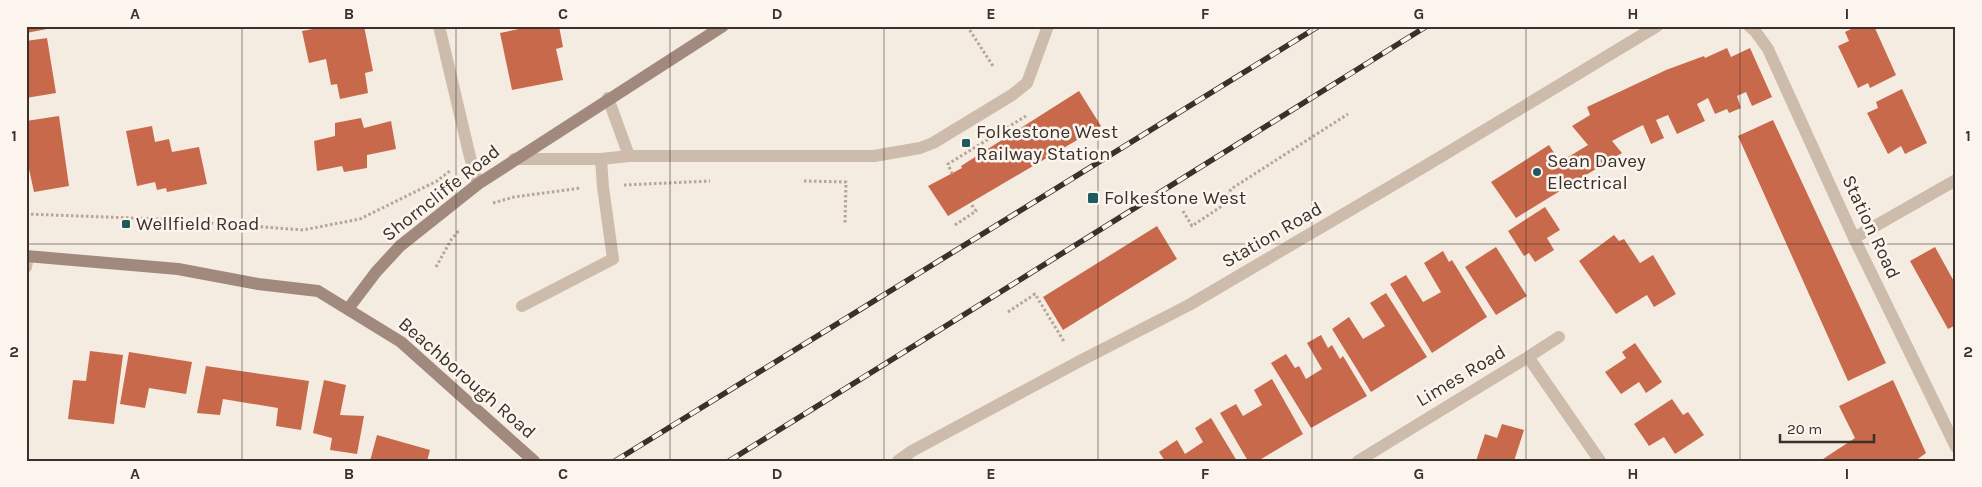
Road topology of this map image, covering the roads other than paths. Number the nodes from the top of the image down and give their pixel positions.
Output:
1 (439, 26) edge
2 (723, 26) edge
3 (1048, 26) edge
4 (1656, 26) edge
5 (1749, 26) edge
6 (608, 98) junction
7 (629, 156) junction
8 (601, 159) junction
9 (514, 160) junction
10 (1956, 180) edge
11 (478, 184) junction
12 (1854, 238) junction
13 (27, 260) edge
14 (522, 306) dead end
15 (348, 309) junction
16 (1559, 337) dead end
17 (1528, 358) junction
18 (1956, 447) edge
19 (534, 461) edge
20 (898, 461) edge
21 (1358, 461) edge
22 (1600, 461) edge

1 - 11 street
2 - 6 main road, Shorncliffe Road
3 - 7 street
4 - 20 street, Station Road
5 - 12 street, Station Road
6 - 7 street
6 - 9 main road, Shorncliffe Road
7 - 8 street
8 - 9 street
8 - 14 street
9 - 11 main road, Shorncliffe Road
10 - 12 street
11 - 15 main road, Shorncliffe Road
12 - 18 street, Station Road
13 - 15 main road
15 - 19 main road, Beachborough Road
16 - 17 street
17 - 21 street, Limes Road
17 - 22 street, Limes Road

